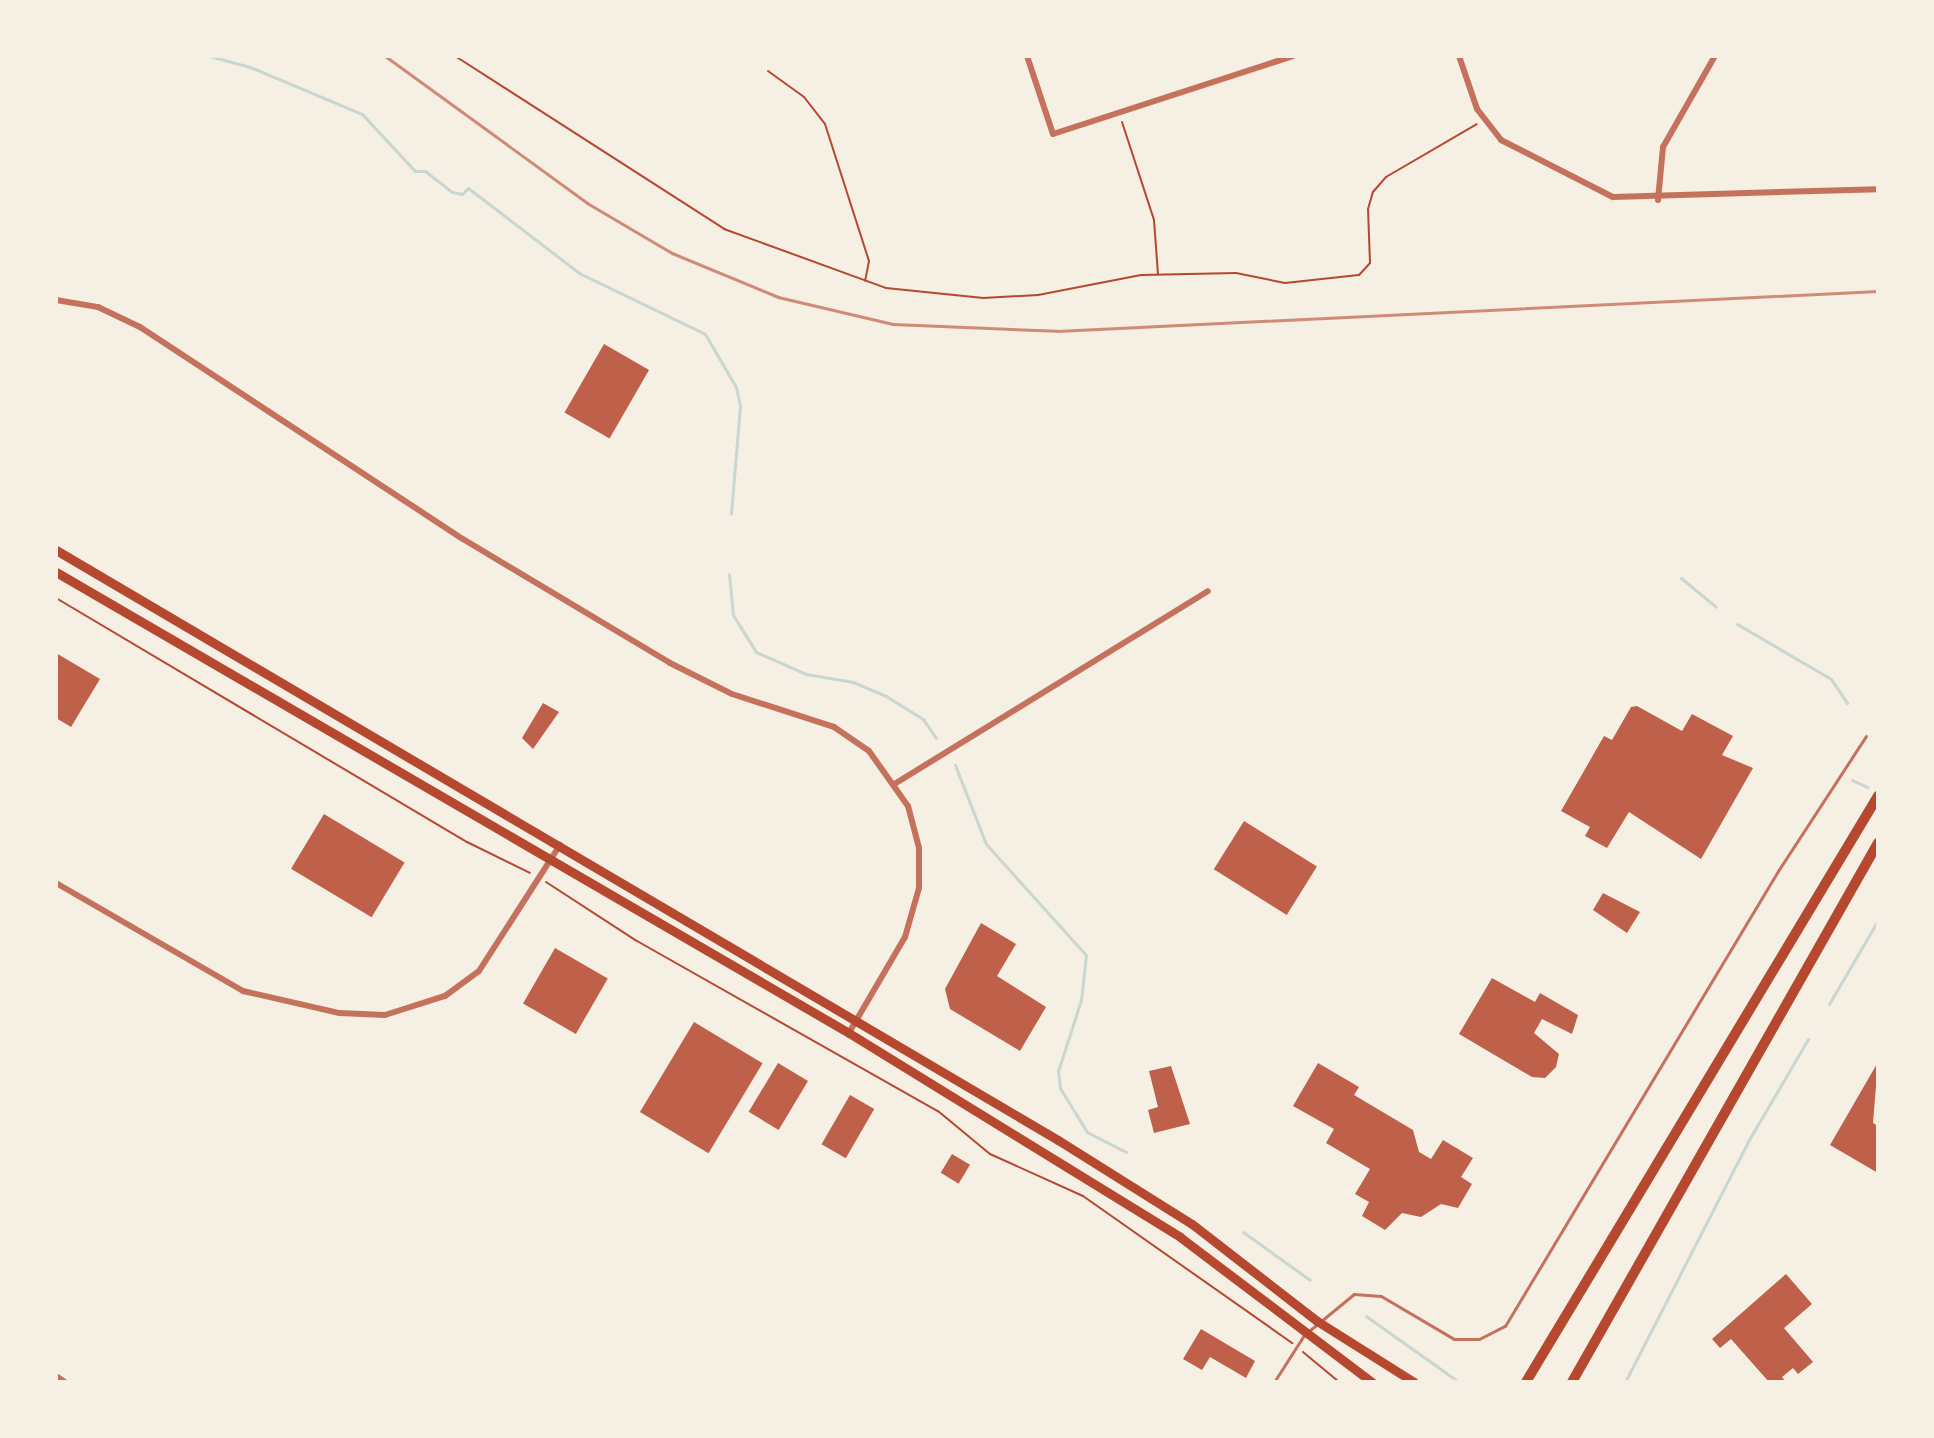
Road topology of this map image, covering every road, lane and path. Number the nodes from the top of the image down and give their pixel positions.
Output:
1 (455, 56) edge
2 (1027, 56) edge
3 (1293, 56) edge
4 (1459, 56) edge
5 (1715, 56) edge
6 (768, 71) dead end
7 (1119, 112) junction
8 (1484, 120) junction
9 (1878, 189) edge
10 (1658, 200) junction
11 (1158, 275) junction
12 (865, 281) junction
13 (56, 300) edge
14 (56, 550) edge
15 (56, 572) edge
16 (1208, 591) dead end
17 (56, 598) edge
18 (1866, 736) dead end
19 (896, 783) junction
20 (1878, 796) edge
21 (561, 843) junction
22 (1878, 843) edge
23 (551, 858) junction
24 (516, 864) dead end
25 (56, 883) edge
26 (552, 886) dead end
27 (857, 1018) junction
28 (849, 1033) junction
29 (1317, 1321) junction
30 (1304, 1335) junction
31 (1295, 1346) junction
32 (56, 1376) edge
33 (65, 1382) edge
34 (1274, 1382) edge
35 (1339, 1382) edge
36 (1372, 1382) edge
37 (1414, 1382) edge
38 (1526, 1382) edge
39 (1572, 1382) edge

1 - 12 path
2 - 7 street
3 - 7 street
4 - 8 street
5 - 10 street
6 - 12 path
7 - 11 path
8 - 10 street
8 - 11 path
9 - 10 street
11 - 12 path
13 - 19 street
14 - 21 main road
15 - 23 main road
16 - 19 street
17 - 24 path
18 - 29 lane
19 - 27 street
20 - 38 main road
21 - 23 street
21 - 27 main road
22 - 39 main road
23 - 25 street
23 - 28 main road
26 - 31 path
27 - 28 street
27 - 29 main road
28 - 30 main road
29 - 30 lane
29 - 37 main road
30 - 31 lane
30 - 36 main road
31 - 34 lane
31 - 35 path
32 - 33 street

